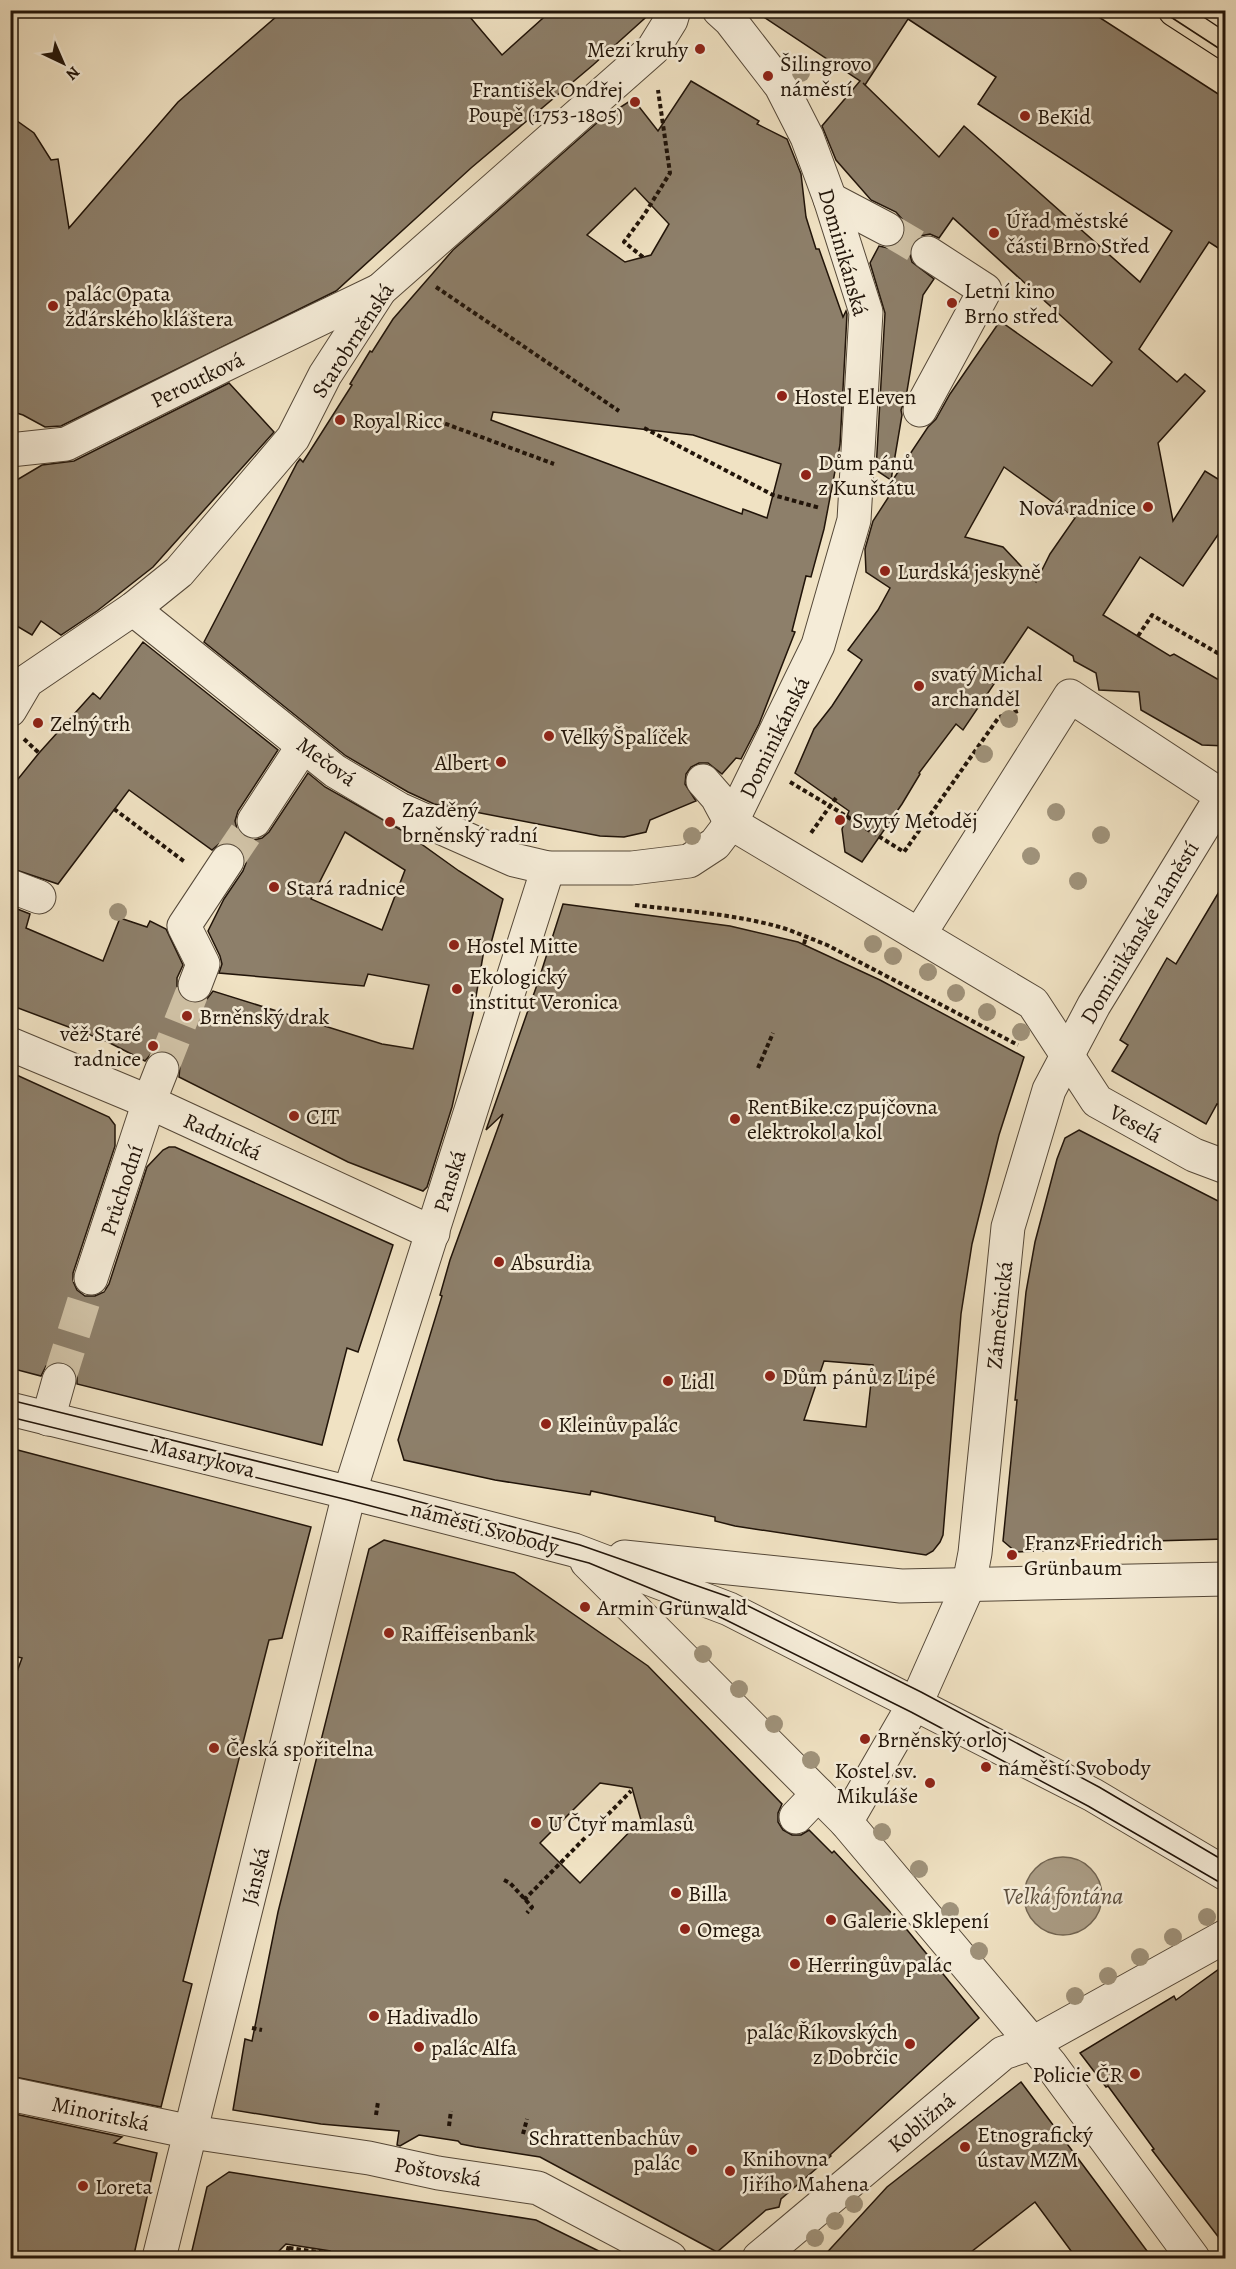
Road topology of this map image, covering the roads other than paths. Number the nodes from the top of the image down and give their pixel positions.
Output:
1 (674, 10) edge
2 (719, 10) edge
3 (1175, 10) edge
4 (1226, 43) edge
5 (830, 199) junction
6 (887, 229) tunnel mouth
7 (928, 253) tunnel mouth
8 (380, 290) junction
9 (920, 410) dead end
10 (10, 450) edge
11 (133, 609) junction
12 (19, 676) edge
13 (10, 710) edge
14 (303, 746) junction
15 (703, 781) dead end
16 (1224, 797) edge
17 (254, 820) tunnel mouth
18 (731, 823) junction
19 (548, 868) junction
20 (219, 871) tunnel mouth
21 (919, 935) junction
22 (195, 985) tunnel mouth
23 (10, 1044) edge
24 (162, 1069) tunnel mouth
25 (1060, 1069) junction
26 (149, 1102) junction
27 (1226, 1167) edge
28 (433, 1233) junction
29 (91, 1278) tunnel mouth
30 (59, 1380) tunnel mouth
31 (10, 1409) edge
32 (48, 1419) junction
33 (349, 1494) junction
34 (395, 1503) joint
35 (574, 1550) junction
36 (1226, 1579) edge
37 (969, 1584) junction
38 (916, 1703) junction
39 (818, 1794) junction
40 (796, 1817) dead end
41 (846, 1822) junction
42 (1226, 1874) edge
43 (1226, 1936) edge
44 (1033, 2043) junction
45 (10, 2094) edge
46 (191, 2132) junction
47 (159, 2259) edge
48 (670, 2259) edge
49 (759, 2259) edge
50 (1193, 2259) edge

1 - 8 street, Starobrněnská
2 - 5 street, Dominikánská
3 - 4 main road
5 - 6 street
5 - 18 street, Dominikánská
7 - 9 street
8 - 10 street, Peroutková
8 - 11 street, Starobrněnská
11 - 12 street, Starobrněnská
11 - 14 street, Mečová
12 - 13 street
14 - 17 street
14 - 19 street, Mečová
15 - 18 street
16 - 21 street, Dominikánské náměstí
16 - 25 street, Dominikánské náměstí
18 - 19 street
18 - 21 street, Dominikánské náměstí
19 - 28 street, Panská
20 - 22 street
21 - 25 street, Dominikánské náměstí
23 - 26 street, Radnická
24 - 26 street, Průchodní
25 - 27 street, Veselá
25 - 37 street, Zámečnická
26 - 28 street, Radnická
26 - 29 street, Průchodní
28 - 33 street, Panská
30 - 32 street
31 - 32 street, Masarykova
32 - 33 street, Masarykova
33 - 34 street, Masarykova
33 - 46 street, Jánská
34 - 35 street, náměstí Svobody
35 - 37 street, náměstí Svobody
35 - 38 street, náměstí Svobody
35 - 39 street, náměstí Svobody
36 - 37 street, náměstí Svobody
37 - 38 street
38 - 41 street
38 - 42 street, náměstí Svobody
39 - 40 street
39 - 41 street, náměstí Svobody
41 - 44 street, náměstí Svobody
43 - 44 street
44 - 49 street, Kobližná
44 - 50 street, náměstí Svobody
45 - 46 street, Minoritská
46 - 47 street, Jánská
46 - 48 street, Poštovská

